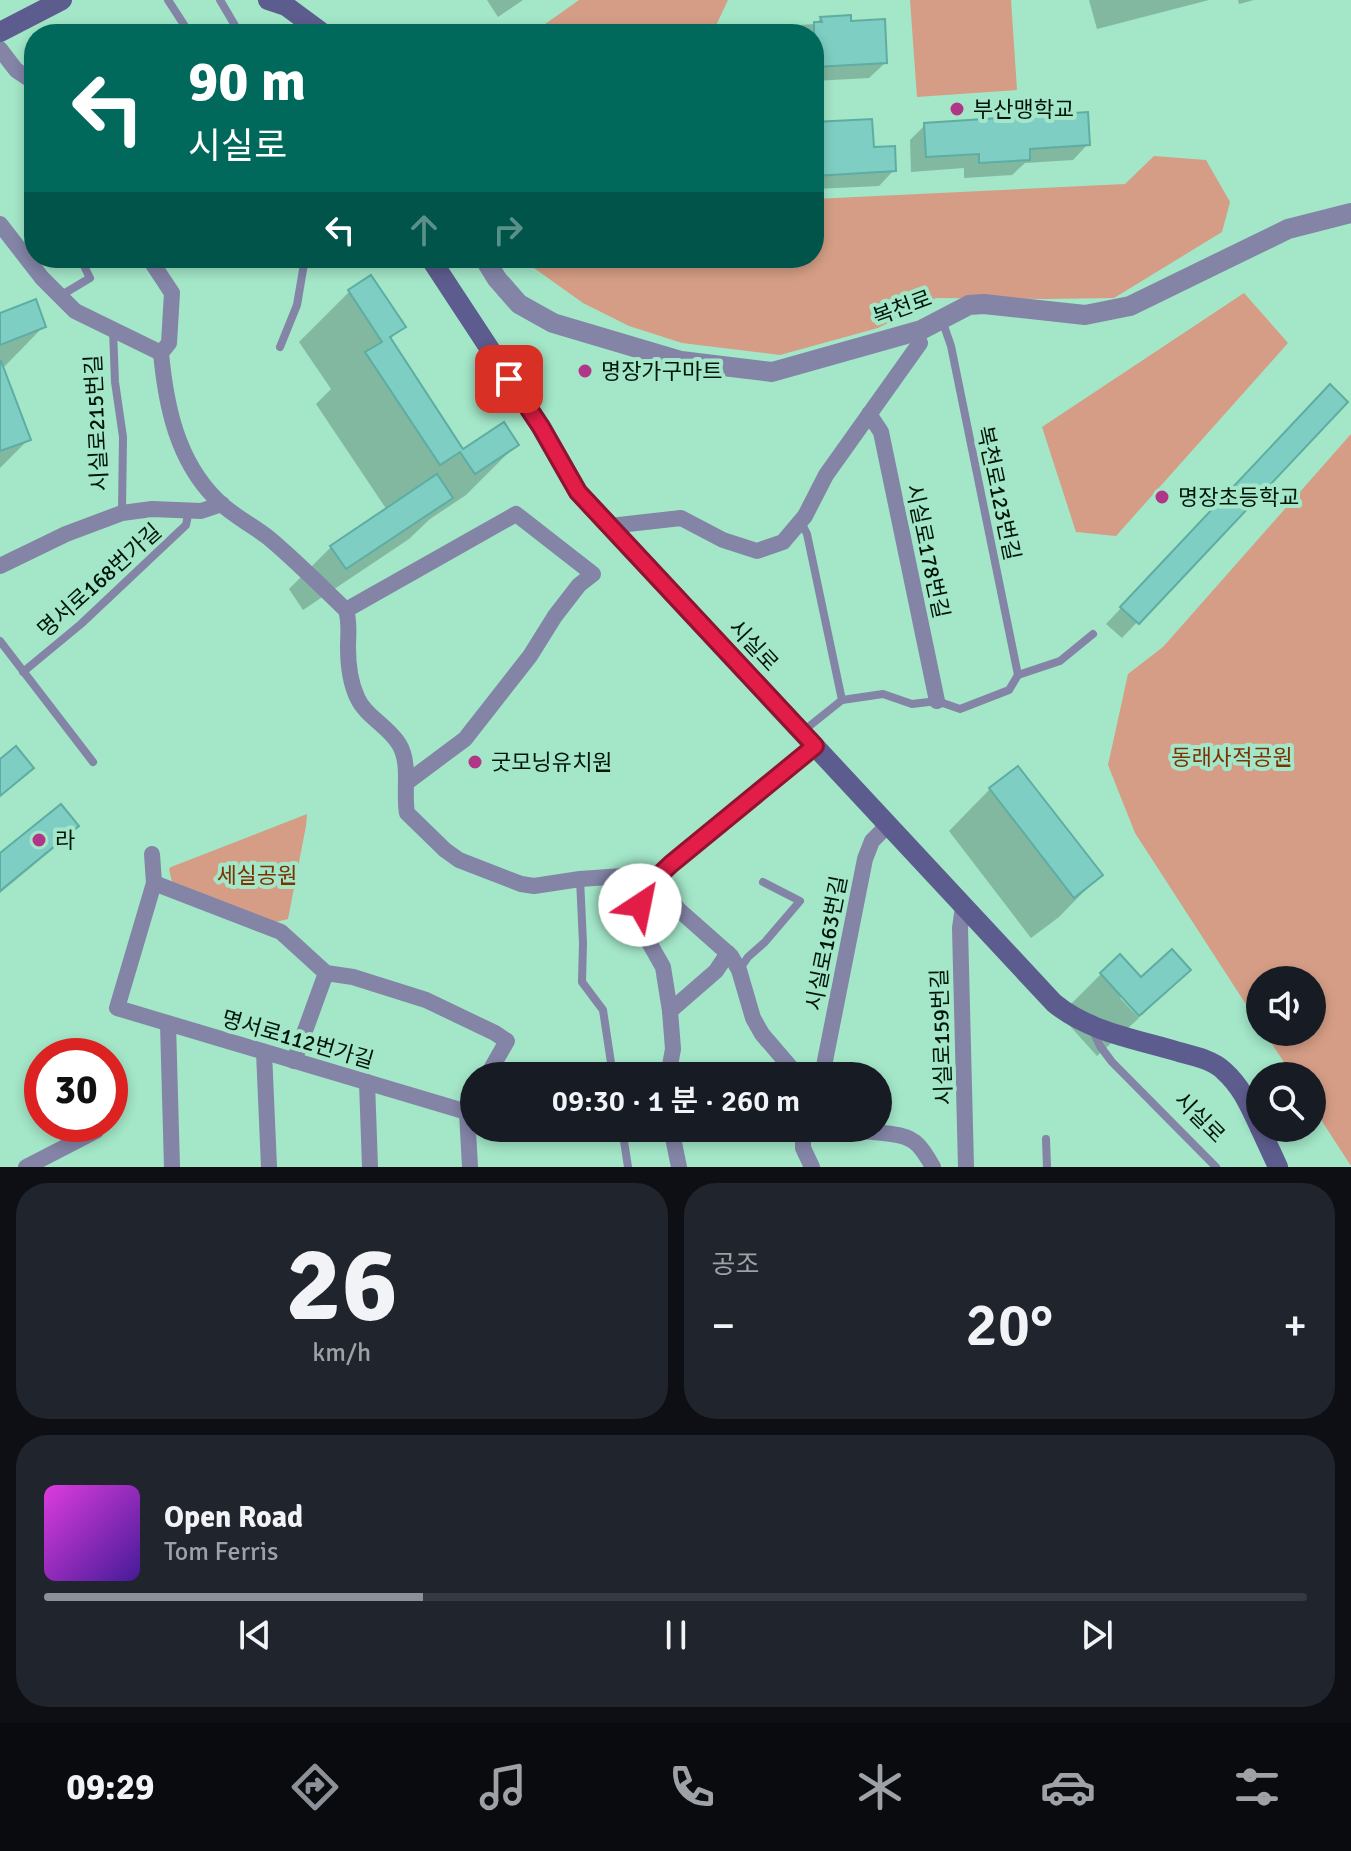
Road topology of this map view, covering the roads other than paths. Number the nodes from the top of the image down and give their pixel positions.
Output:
1 (62, 0) edge
2 (168, 0) edge
3 (220, 0) edge
4 (283, 2) edge
5 (184, 24) edge
6 (234, 24) edge
7 (311, 24) edge
8 (0, 32) edge
9 (0, 49) edge
10 (24, 75) edge
11 (1351, 213) edge
12 (0, 224) edge
13 (24, 255) edge
14 (34, 268) edge
15 (85, 268) edge
16 (156, 268) edge
17 (303, 268) edge
18 (437, 268) edge
19 (490, 268) edge
20 (60, 296) junction
21 (941, 319) junction
22 (113, 330) junction
23 (915, 331) junction
24 (280, 347) dead end
25 (161, 353) junction
26 (869, 414) junction
27 (222, 504) junction
28 (189, 509) junction
29 (122, 513) junction
30 (800, 521) junction
31 (610, 526) junction
32 (0, 566) edge
33 (346, 610) junction
34 (1093, 634) dead end
35 (0, 641) edge
36 (23, 672) junction
37 (1018, 675) junction
38 (842, 700) junction
39 (937, 701) junction
40 (808, 739) junction
41 (93, 762) dead end
42 (406, 783) junction
43 (888, 825) junction
44 (152, 854) dead end
45 (580, 879) junction
46 (654, 880) junction
47 (763, 882) dead end
48 (154, 883) junction
49 (963, 907) junction
50 (728, 953) junction
51 (739, 970) junction
52 (326, 973) junction
53 (670, 1011) junction
54 (168, 1024) junction
55 (1091, 1026) junction
56 (264, 1052) junction
57 (294, 1061) junction
58 (495, 1062) edge
59 (611, 1062) edge
60 (671, 1062) edge
61 (786, 1062) edge
62 (825, 1062) edge
63 (367, 1082) junction
64 (1246, 1097) edge
65 (460, 1104) edge
66 (892, 1134) edge
67 (1046, 1139) dead end
68 (75, 1142) edge
69 (470, 1142) edge
70 (624, 1142) edge
71 (674, 1142) edge
72 (803, 1142) edge
73 (1266, 1142) edge
74 (26, 1167) edge
75 (172, 1167) edge
76 (269, 1167) edge
77 (370, 1167) edge
78 (470, 1167) edge
79 (628, 1167) edge
80 (679, 1167) edge
81 (812, 1167) edge
82 (933, 1167) edge
83 (966, 1167) edge
84 (1047, 1167) edge
85 (1216, 1167) edge
86 (1278, 1167) edge

1 - 8 main road
2 - 5 lane
3 - 6 lane
4 - 7 main road
9 - 10 street
11 - 21 street, 복천로
12 - 13 street, 시실로215번길
14 - 20 street, 시실로215번길
15 - 20 lane
16 - 25 street
17 - 24 lane
18 - 31 main road, 시실로
19 - 23 street, 복천로
20 - 22 street, 시실로215번길
21 - 23 street, 복천로
21 - 37 lane, 복천로123번길
22 - 25 street, 시실로215번길
22 - 29 lane, 시실로215번길
23 - 26 street
25 - 27 street
26 - 30 street
26 - 39 street, 시실로178번길
27 - 28 street
27 - 33 street
28 - 29 street
28 - 36 lane, 명서로168번가길
29 - 32 street
30 - 31 street
30 - 38 lane
31 - 40 main road, 시실로
33 - 42 street
33 - 42 street
34 - 37 lane
35 - 36 lane
36 - 41 lane
37 - 39 lane
38 - 39 lane
38 - 40 lane
40 - 43 main road, 시실로
40 - 46 street
42 - 45 street
43 - 49 main road, 시실로
43 - 62 street, 시실로163번길
44 - 48 street
45 - 46 street
45 - 59 lane
46 - 50 street
46 - 53 street
47 - 51 lane
48 - 52 street
48 - 54 street, 명서로112번가길
49 - 55 main road, 시실로
49 - 83 street, 시실로159번길
50 - 51 street
50 - 53 street
51 - 61 street
52 - 57 street
52 - 58 street
53 - 60 street
54 - 56 street, 명서로112번가길
54 - 75 street
55 - 64 main road, 시실로
55 - 85 lane, 시실로
56 - 57 street, 명서로112번가길
56 - 76 street
57 - 63 street, 명서로112번가길
63 - 65 street, 명서로112번가길
63 - 77 street
66 - 82 street
67 - 84 lane
68 - 74 street
69 - 78 street
70 - 79 lane
71 - 80 street
72 - 81 street
73 - 86 main road, 시실로

